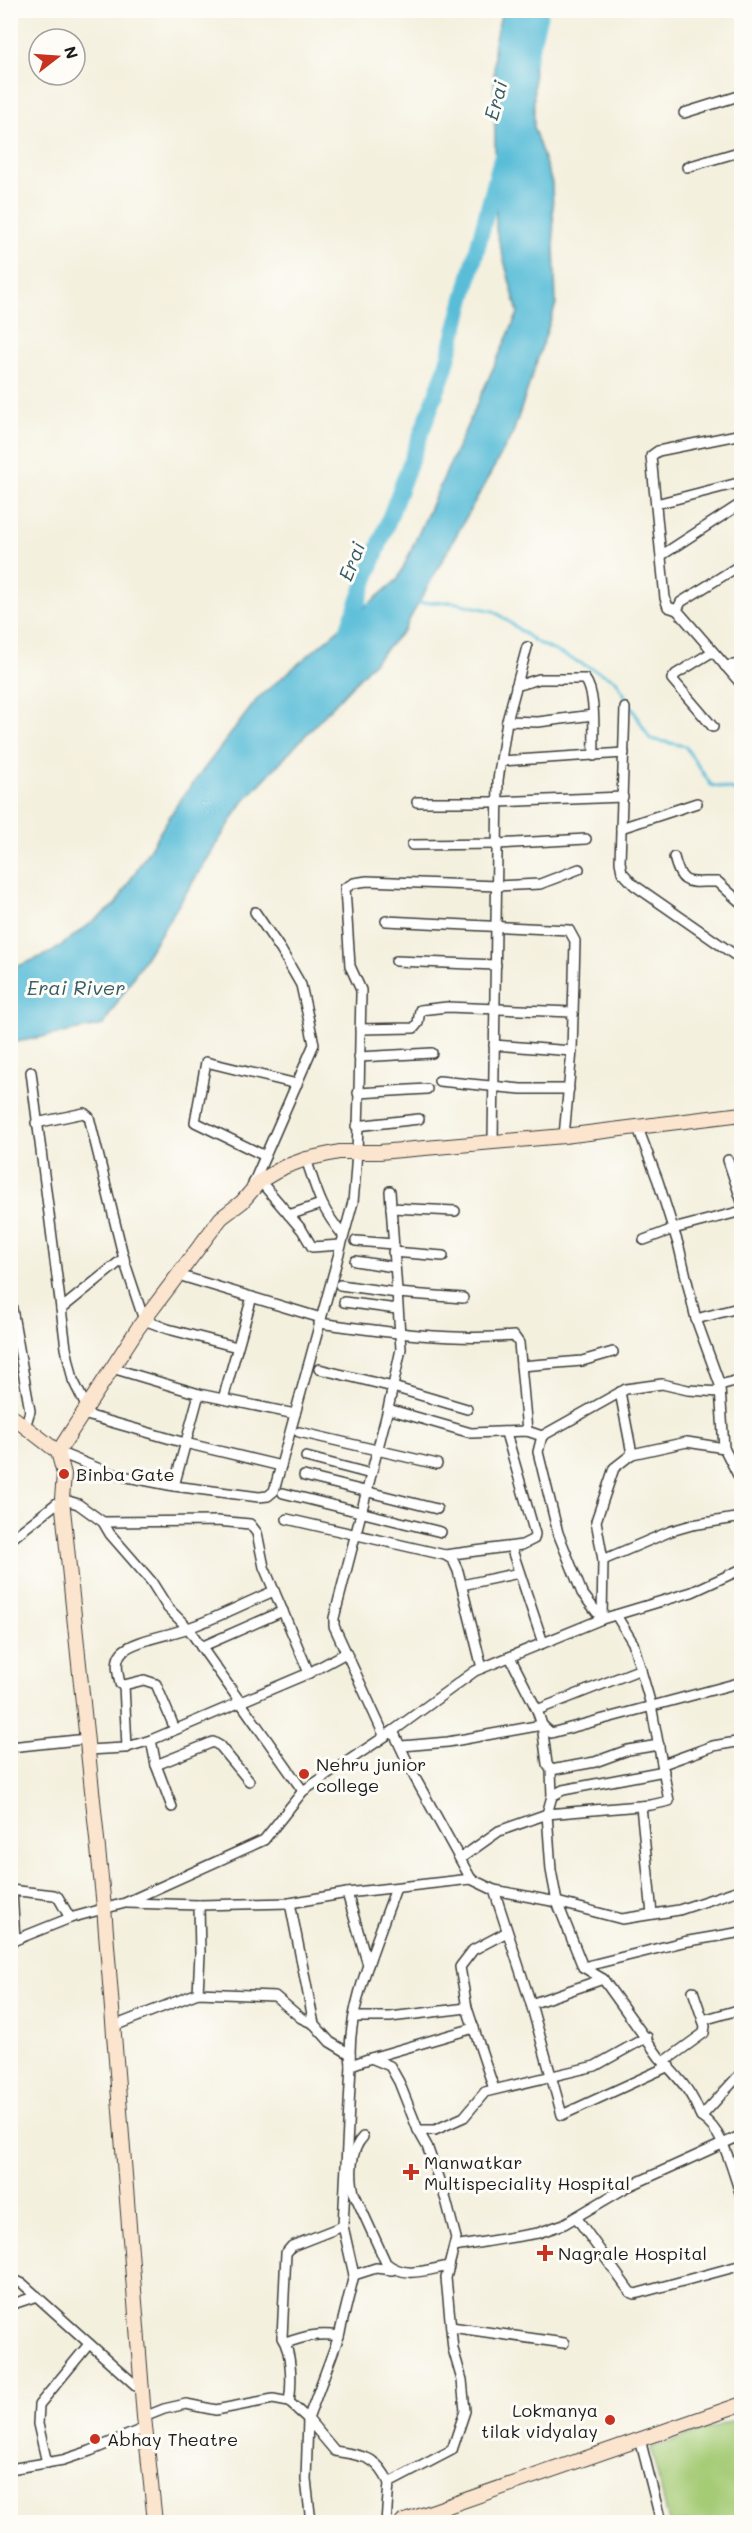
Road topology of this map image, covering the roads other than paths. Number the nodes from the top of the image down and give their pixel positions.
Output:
1 (741, 95) edge
2 (684, 112) dead end
3 (741, 151) edge
4 (687, 167) dead end
5 (741, 434) edge
6 (741, 482) edge
7 (741, 503) edge
8 (656, 504) junction
9 (662, 555) junction
10 (741, 564) edge
11 (677, 610) junction
12 (527, 647) dead end
13 (712, 652) junction
14 (741, 664) edge
15 (724, 666) junction
16 (741, 685) edge
17 (516, 686) junction
18 (625, 708) dead end
19 (593, 715) junction
20 (507, 721) junction
21 (713, 727) dead end
22 (624, 753) junction
23 (594, 756) junction
24 (501, 761) junction
25 (623, 796) junction
26 (417, 802) dead end
27 (497, 802) junction
28 (697, 803) dead end
29 (621, 828) junction
30 (586, 839) dead end
31 (497, 844) junction
32 (412, 845) dead end
33 (674, 857) dead end
34 (579, 868) dead end
35 (497, 886) junction
36 (741, 904) edge
37 (255, 912) dead end
38 (386, 921) dead end
39 (496, 926) junction
40 (741, 960) edge
41 (396, 961) dead end
42 (496, 965) junction
43 (494, 1010) junction
44 (572, 1012) junction
45 (360, 1029) junction
46 (494, 1045) junction
47 (572, 1051) junction
48 (432, 1053) dead end
49 (359, 1057) junction
50 (31, 1072) dead end
51 (439, 1081) dead end
52 (297, 1084) junction
53 (493, 1086) junction
54 (427, 1089) dead end
55 (569, 1089) junction
56 (358, 1093) junction
57 (741, 1113) edge
58 (419, 1119) dead end
59 (36, 1123) junction
60 (356, 1126) junction
61 (638, 1128) junction
62 (564, 1136) junction
63 (493, 1142) junction
64 (358, 1152) junction
65 (265, 1156) junction
66 (306, 1158) junction
67 (728, 1160) dead end
68 (255, 1185) junction
69 (390, 1191) dead end
70 (321, 1203) junction
71 (391, 1208) junction
72 (740, 1208) edge
73 (455, 1211) dead end
74 (289, 1215) junction
75 (741, 1222) edge
76 (673, 1228) junction
77 (342, 1240) junction
78 (644, 1240) dead end
79 (356, 1241) dead end
80 (393, 1248) junction
81 (443, 1256) dead end
82 (124, 1258) junction
83 (355, 1261) dead end
84 (394, 1267) junction
85 (178, 1275) junction
86 (340, 1285) dead end
87 (397, 1293) junction
88 (10, 1297) edge
89 (252, 1297) junction
90 (463, 1298) dead end
91 (344, 1302) dead end
92 (741, 1307) edge
93 (61, 1309) junction
94 (397, 1310) junction
95 (696, 1319) junction
96 (144, 1320) junction
97 (320, 1321) junction
98 (400, 1334) junction
99 (237, 1347) junction
100 (612, 1352) dead end
101 (521, 1366) junction
102 (112, 1368) junction
103 (319, 1369) dead end
104 (741, 1379) edge
105 (393, 1387) junction
106 (720, 1388) junction
107 (620, 1392) junction
108 (199, 1394) junction
109 (223, 1399) junction
110 (388, 1409) junction
111 (467, 1409) dead end
112 (85, 1411) junction
113 (295, 1414) junction
114 (10, 1415) edge
115 (25, 1426) junction
116 (527, 1431) junction
117 (299, 1432) dead end
118 (506, 1433) junction
119 (542, 1436) junction
120 (185, 1443) junction
121 (724, 1448) junction
122 (377, 1450) junction
123 (58, 1452) junction
124 (632, 1454) junction
125 (306, 1457) dead end
126 (437, 1464) dead end
127 (281, 1466) junction
128 (371, 1474) junction
129 (304, 1476) dead end
130 (741, 1483) edge
131 (174, 1486) junction
132 (283, 1492) dead end
133 (366, 1492) junction
134 (62, 1499) junction
135 (437, 1509) dead end
136 (361, 1513) junction
137 (741, 1517) edge
138 (287, 1519) dead end
139 (103, 1522) junction
140 (441, 1532) dead end
141 (357, 1535) junction
142 (10, 1540) edge
143 (511, 1547) junction
144 (445, 1555) junction
145 (603, 1560) junction
146 (741, 1569) edge
147 (519, 1573) junction
148 (462, 1585) junction
149 (274, 1591) junction
150 (283, 1611) junction
151 (616, 1615) junction
152 (602, 1619) junction
153 (188, 1628) junction
154 (543, 1643) junction
155 (201, 1647) junction
156 (346, 1653) junction
157 (510, 1657) junction
158 (482, 1668) junction
159 (641, 1669) junction
160 (309, 1673) junction
161 (741, 1682) edge
162 (124, 1686) junction
163 (240, 1703) junction
164 (651, 1705) junction
165 (537, 1710) junction
166 (542, 1725) junction
167 (175, 1729) junction
168 (388, 1733) junction
169 (151, 1740) junction
170 (741, 1741) edge
171 (87, 1744) junction
172 (659, 1745) junction
173 (402, 1746) junction
174 (10, 1747) edge
175 (127, 1748) junction
176 (156, 1766) junction
177 (663, 1768) junction
178 (551, 1770) junction
179 (249, 1781) dead end
180 (303, 1791) junction
181 (552, 1796) junction
182 (641, 1806) junction
183 (172, 1807) dead end
184 (547, 1814) junction
185 (461, 1858) junction
186 (471, 1879) junction
187 (396, 1888) junction
188 (741, 1889) edge
189 (11, 1890) edge
190 (494, 1890) junction
191 (347, 1893) junction
192 (125, 1902) junction
193 (557, 1902) junction
194 (290, 1903) junction
195 (199, 1905) junction
196 (104, 1907) junction
197 (652, 1914) junction
198 (70, 1918) junction
199 (507, 1932) junction
200 (741, 1932) edge
201 (13, 1941) edge
202 (368, 1965) junction
203 (583, 1967) junction
204 (603, 1979) junction
205 (693, 1991) dead end
206 (198, 1993) junction
207 (531, 2004) junction
208 (467, 2008) junction
209 (355, 2017) junction
210 (703, 2020) junction
211 (741, 2020) edge
212 (314, 2024) junction
213 (114, 2026) junction
214 (474, 2028) junction
215 (647, 2037) junction
216 (350, 2054) junction
217 (371, 2058) junction
218 (667, 2064) junction
219 (351, 2065) junction
220 (741, 2072) edge
221 (551, 2077) junction
222 (494, 2089) junction
223 (701, 2117) junction
224 (418, 2130) junction
225 (741, 2134) edge
226 (363, 2137) dead end
227 (722, 2143) junction
228 (741, 2198) edge
229 (576, 2217) junction
230 (343, 2226) junction
231 (454, 2247) junction
232 (741, 2265) edge
233 (449, 2266) junction
234 (394, 2270) junction
235 (354, 2275) junction
236 (10, 2278) edge
237 (37, 2296) junction
238 (10, 2305) edge
239 (451, 2327) junction
240 (339, 2336) junction
241 (286, 2343) junction
242 (564, 2343) dead end
243 (89, 2344) junction
244 (142, 2391) junction
245 (289, 2402) junction
246 (741, 2404) edge
247 (308, 2420) junction
248 (145, 2423) junction
249 (640, 2439) junction
250 (47, 2463) junction
251 (10, 2469) edge
252 (389, 2483) junction
253 (155, 2523) edge
254 (311, 2523) edge
255 (386, 2523) edge
256 (402, 2523) edge
257 (661, 2523) edge

1 - 2 street
3 - 4 street
5 - 8 street
6 - 8 street
7 - 9 street
8 - 9 street
9 - 11 street
10 - 11 street
11 - 13 street
12 - 17 street
13 - 15 street
13 - 21 street
14 - 15 street
15 - 16 street
17 - 19 street
17 - 20 street
18 - 22 street
19 - 20 street
19 - 23 street
20 - 24 street
22 - 23 street
22 - 25 street
23 - 24 street
24 - 27 street
25 - 27 street
25 - 29 street
26 - 27 street
27 - 31 street
28 - 29 street
29 - 40 street
30 - 31 street
31 - 32 street
31 - 35 street
33 - 36 street
34 - 35 street
35 - 39 street
35 - 45 street
37 - 52 street
38 - 39 street
39 - 42 street
39 - 44 street
41 - 42 street
42 - 43 street
43 - 44 street
43 - 45 street
43 - 46 street
44 - 47 street
45 - 49 street
46 - 47 street
46 - 53 street
47 - 55 street
48 - 49 street
49 - 56 street
50 - 59 street
51 - 53 street
52 - 65 street
52 - 65 street
53 - 55 street
53 - 63 street
54 - 56 street
55 - 62 street
56 - 60 street
57 - 61 main road
58 - 60 street
59 - 82 street
59 - 93 street
60 - 64 street
61 - 62 main road
61 - 76 street
62 - 63 main road
63 - 64 main road
64 - 66 main road
64 - 77 street
65 - 68 street
66 - 68 main road
66 - 70 street
67 - 72 street
68 - 74 street
68 - 85 main road
69 - 71 street
70 - 74 street
70 - 77 street
71 - 73 street
71 - 80 street
72 - 75 street
72 - 76 street
74 - 77 street
76 - 78 street
76 - 95 street
77 - 97 street
79 - 80 street
80 - 81 street
80 - 84 street
82 - 93 street
82 - 96 street
83 - 84 street
84 - 87 street
85 - 89 street
85 - 96 main road
86 - 87 street
87 - 90 street
87 - 94 street
88 - 115 street
89 - 97 street
89 - 99 street
91 - 94 street
92 - 95 street
93 - 112 street
94 - 98 street
95 - 106 street
96 - 99 street
96 - 102 main road
97 - 98 street
97 - 113 street
98 - 101 street
98 - 105 street
99 - 109 street
100 - 101 street
101 - 116 street
102 - 108 street
102 - 112 main road
103 - 105 street
104 - 106 street
105 - 110 street
105 - 111 street
106 - 107 street
106 - 121 street
107 - 119 street
107 - 124 street
108 - 109 street
108 - 120 street
109 - 113 street
110 - 118 street
110 - 122 street
112 - 120 street
112 - 123 main road
113 - 127 street
114 - 115 main road
115 - 123 main road
116 - 118 street
116 - 119 street
117 - 122 street
118 - 143 street
119 - 152 street
120 - 127 street
120 - 131 street
121 - 124 street
121 - 130 street
122 - 126 street
122 - 128 street
123 - 131 street
123 - 134 main road
124 - 145 street
125 - 128 street
127 - 131 street
128 - 133 street
129 - 133 street
132 - 136 street
133 - 135 street
133 - 136 street
134 - 139 street
134 - 142 street
134 - 171 main road
136 - 140 street
136 - 141 street
137 - 145 street
138 - 141 street
139 - 149 street
139 - 153 street
141 - 144 street
141 - 156 street
143 - 144 street
143 - 147 street
144 - 148 street
145 - 152 street
146 - 151 street
147 - 148 street
147 - 154 street
148 - 158 street
149 - 150 street
149 - 153 street
150 - 155 street
150 - 160 street
151 - 152 street
151 - 159 street
152 - 154 street
153 - 155 street
153 - 162 street
154 - 157 street
155 - 163 street
156 - 160 street
156 - 168 street
157 - 158 street
157 - 165 street
158 - 168 street
159 - 164 street
159 - 165 street
160 - 163 street
161 - 164 street
162 - 167 street
162 - 175 street
163 - 167 street
163 - 180 street
164 - 166 street
164 - 172 street
165 - 166 street
166 - 173 street
166 - 178 street
167 - 169 street
168 - 173 street
168 - 180 street
169 - 175 street
169 - 176 street
170 - 177 street
171 - 174 street
171 - 175 street
171 - 196 main road
172 - 177 street
172 - 178 street
173 - 185 street
176 - 179 street
176 - 183 street
177 - 181 street
177 - 182 street
178 - 181 street
180 - 192 street
181 - 184 street
182 - 184 street
182 - 197 street
184 - 185 street
184 - 193 street
185 - 186 street
186 - 187 street
186 - 190 street
187 - 191 street
187 - 202 street
188 - 197 street
189 - 198 street
189 - 201 street
190 - 193 street
190 - 199 street
191 - 194 street
191 - 202 street
192 - 195 street
192 - 196 street
193 - 197 street
193 - 203 street
194 - 195 street
194 - 212 street
195 - 206 street
196 - 198 street
196 - 213 main road
198 - 201 street
199 - 207 street
199 - 208 street
200 - 203 street
202 - 209 street
203 - 204 street
204 - 207 street
204 - 215 street
205 - 210 street
206 - 212 street
206 - 213 street
207 - 221 street
208 - 209 street
208 - 214 street
209 - 216 street
210 - 211 street
210 - 218 street
212 - 216 street
213 - 244 main road
214 - 217 street
214 - 222 street
215 - 218 street
215 - 221 street
216 - 219 street
217 - 219 street
217 - 224 street
218 - 221 street
218 - 223 street
219 - 230 street
220 - 223 street
221 - 222 street
222 - 224 street
223 - 227 street
224 - 231 street
225 - 227 street
226 - 234 street
227 - 228 street
227 - 229 street
229 - 231 street
229 - 232 street
230 - 235 street
230 - 241 street
231 - 233 street
233 - 234 street
233 - 239 street
234 - 235 street
235 - 240 street
236 - 237 street
237 - 238 street
237 - 243 street
239 - 242 street
239 - 252 street
240 - 241 street
240 - 247 street
241 - 245 street
243 - 244 street
243 - 250 street
244 - 248 main road
245 - 247 street
245 - 248 street
246 - 249 main road
247 - 252 street
247 - 254 street
248 - 250 street
248 - 253 main road
249 - 256 main road
249 - 257 street
250 - 251 street
252 - 255 street

